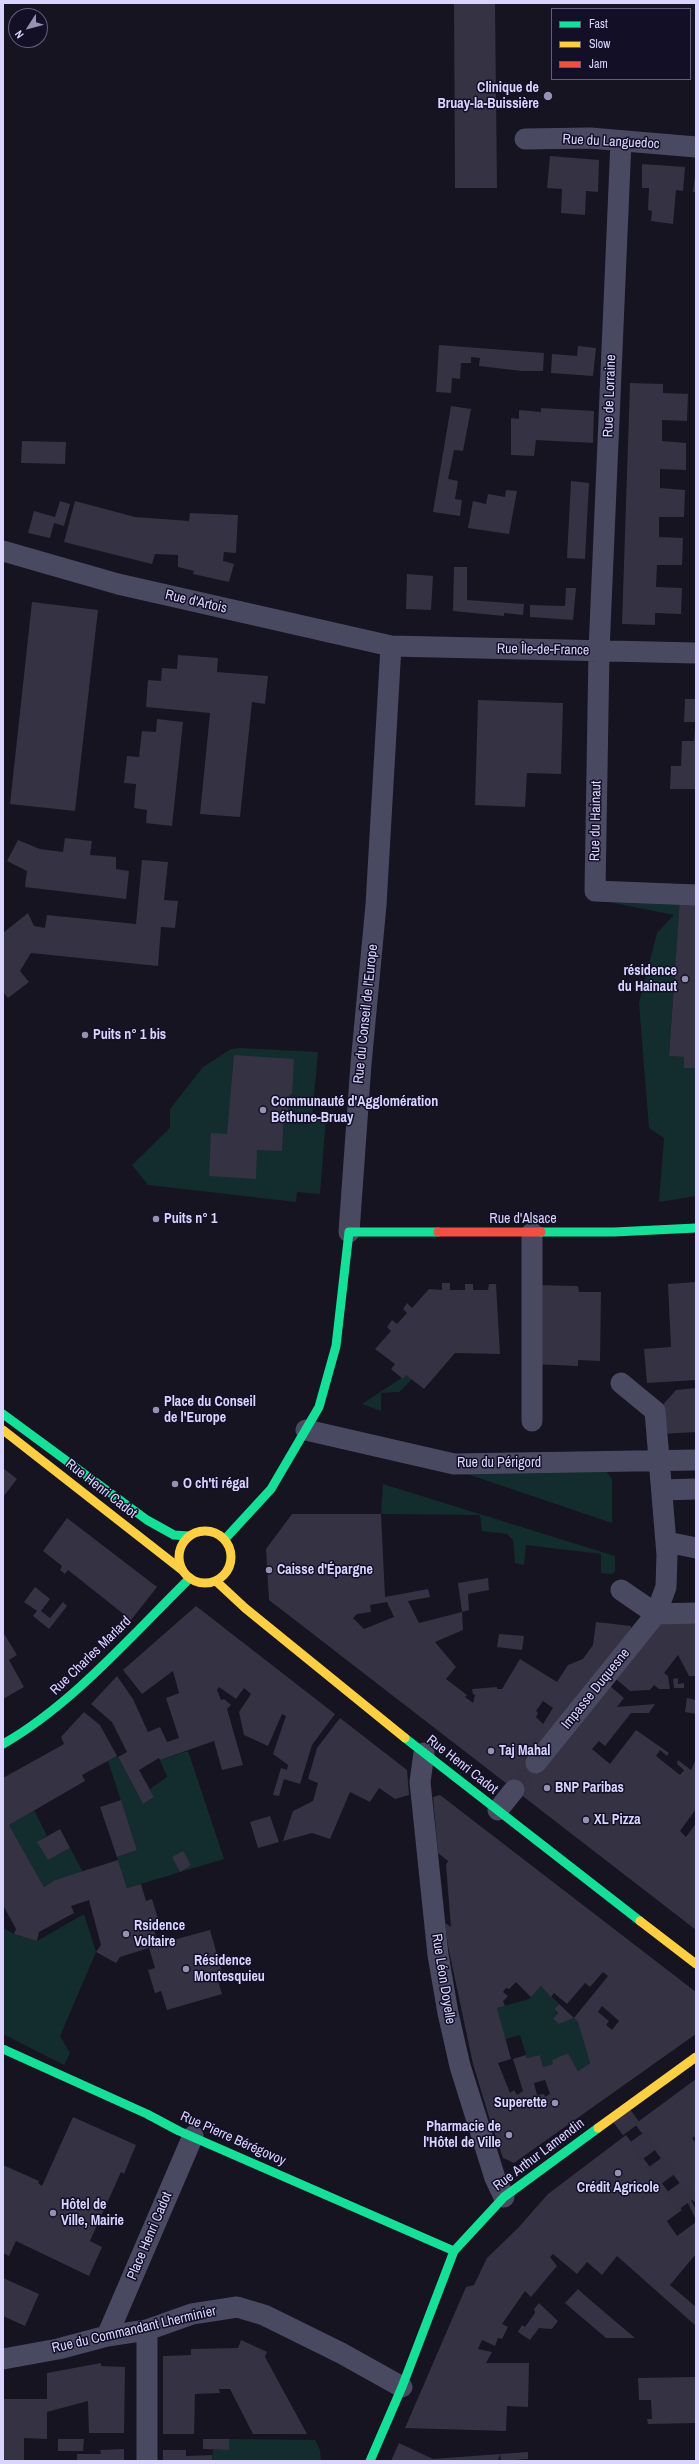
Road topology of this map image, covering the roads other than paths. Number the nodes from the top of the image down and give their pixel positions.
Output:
1 (525, 139) dead end
2 (621, 141) junction
3 (696, 147) edge
4 (3, 551) edge
5 (391, 646) junction
6 (599, 651) junction
7 (696, 653) edge
8 (696, 895) edge
9 (696, 1228) edge
10 (349, 1232) junction
11 (532, 1233) junction
12 (621, 1383) dead end
13 (3, 1414) edge
14 (532, 1421) dead end
15 (3, 1430) edge
16 (306, 1430) junction
17 (696, 1460) edge
18 (660, 1462) junction
19 (696, 1488) edge
20 (662, 1490) junction
21 (189, 1536) junction
22 (225, 1539) junction
23 (666, 1542) junction
24 (696, 1548) edge
25 (182, 1570) junction
26 (190, 1578) junction
27 (216, 1581) junction
28 (621, 1590) dead end
29 (696, 1612) edge
30 (656, 1614) junction
31 (3, 1744) edge
32 (424, 1753) junction
33 (536, 1763) tunnel mouth
34 (514, 1790) tunnel mouth
35 (498, 1810) junction
36 (696, 1964) edge
37 (3, 2049) edge
38 (696, 2057) edge
39 (193, 2136) junction
40 (504, 2197) junction
41 (454, 2251) junction
42 (147, 2330) junction
43 (107, 2336) junction
44 (3, 2359) edge
45 (402, 2387) junction
46 (147, 2461) edge
47 (370, 2461) edge

1 - 2 street, Rue du Languedoc
2 - 3 street, Rue du Languedoc
2 - 6 street, Rue de Lorraine
4 - 5 street, Rue d'Artois
5 - 6 street, Rue Île-de-France
5 - 10 street, Rue du Conseil de l'Europe
6 - 7 street, Rue Île-de-France
6 - 8 street, Rue du Hainaut
9 - 11 main road, Rue d'Alsace
10 - 11 main road, Rue d'Alsace
10 - 16 main road, Rue du Conseil de l'Europe
11 - 14 street
12 - 18 street, Impasse Duquesne
13 - 21 main road, Rue Henri Cadot
15 - 25 main road, Rue Henri Cadot
16 - 18 street, Rue du Périgord
16 - 22 main road, Rue du Conseil de l'Europe
17 - 18 street, Rue du Périgord
18 - 20 street, Impasse Duquesne
19 - 20 street
20 - 23 street, Impasse Duquesne
21 - 22 main road
21 - 25 main road
22 - 27 main road
23 - 24 street
23 - 30 street, Impasse Duquesne
25 - 26 main road
26 - 27 main road
26 - 31 main road, Rue Charles Marlard
27 - 32 main road, Rue Henri Cadot
28 - 30 street
29 - 30 street
30 - 33 street, Impasse Duquesne
32 - 35 main road, Rue Henri Cadot
32 - 40 street, Rue Léon Doyelle
34 - 35 street
35 - 36 main road, Rue Henri Cadot
37 - 39 main road, Rue Pierre Bérégovoy
38 - 40 main road, Rue Arthur Lamendin
39 - 41 main road, Rue Pierre Bérégovoy
39 - 43 street, Place Henri Cadot
40 - 41 main road, Rue Arthur Lamendin
41 - 45 main road, Rue Arthur Lamendin
42 - 43 street, Rue du Commandant Lherminier
42 - 45 street, Rue du Commandant Lherminier
42 - 46 street
43 - 44 street, Rue du Commandant Lherminier
45 - 47 main road, Rue Arthur Lamendin

